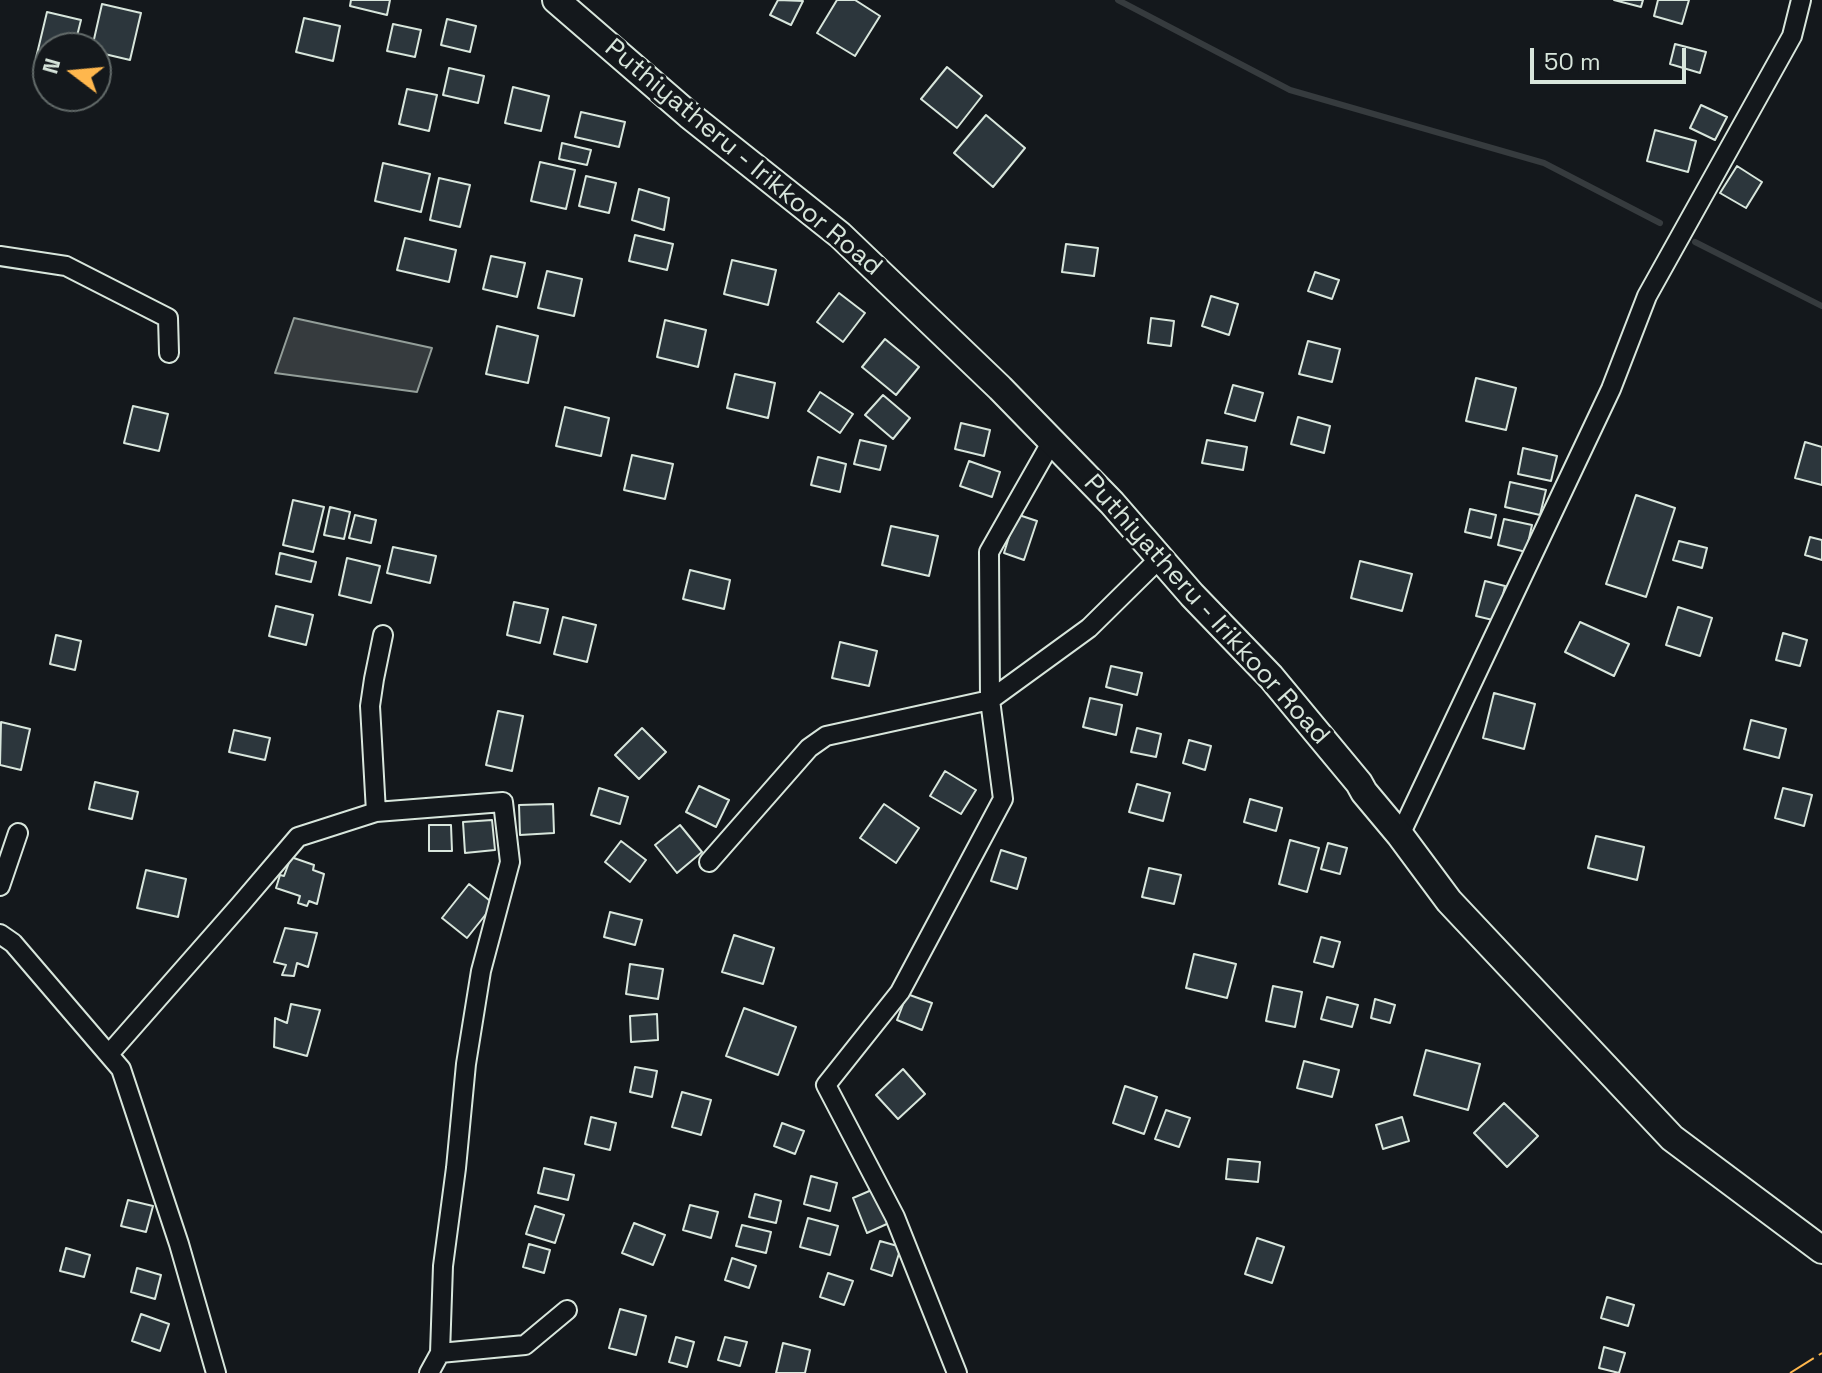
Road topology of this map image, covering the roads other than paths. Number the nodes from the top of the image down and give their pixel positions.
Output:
1 (556, 0) edge
2 (1801, 0) edge
3 (0, 256) edge
4 (169, 353) dead end
5 (1052, 441) junction
6 (1160, 558) junction
7 (383, 635) dead end
8 (990, 700) junction
9 (376, 812) junction
10 (18, 833) dead end
11 (1400, 835) junction
12 (709, 862) dead end
13 (0, 886) edge
14 (0, 934) edge
15 (109, 1054) junction
16 (1822, 1250) edge
17 (567, 1310) dead end
18 (440, 1353) junction
19 (216, 1373) edge
20 (429, 1373) edge
21 (957, 1373) edge

1 - 5 main road, Puthiyatheru - Irikkoor Road
2 - 11 street
3 - 4 street
5 - 6 main road, Puthiyatheru - Irikkoor Road
5 - 8 street
6 - 8 street
6 - 11 main road, Puthiyatheru - Irikkoor Road
7 - 9 street
8 - 12 street
8 - 21 street
9 - 15 street
9 - 18 street
10 - 13 street
11 - 16 main road, Puthiyatheru - Irikkoor Road
14 - 15 street
15 - 19 street
17 - 18 street
18 - 20 street

